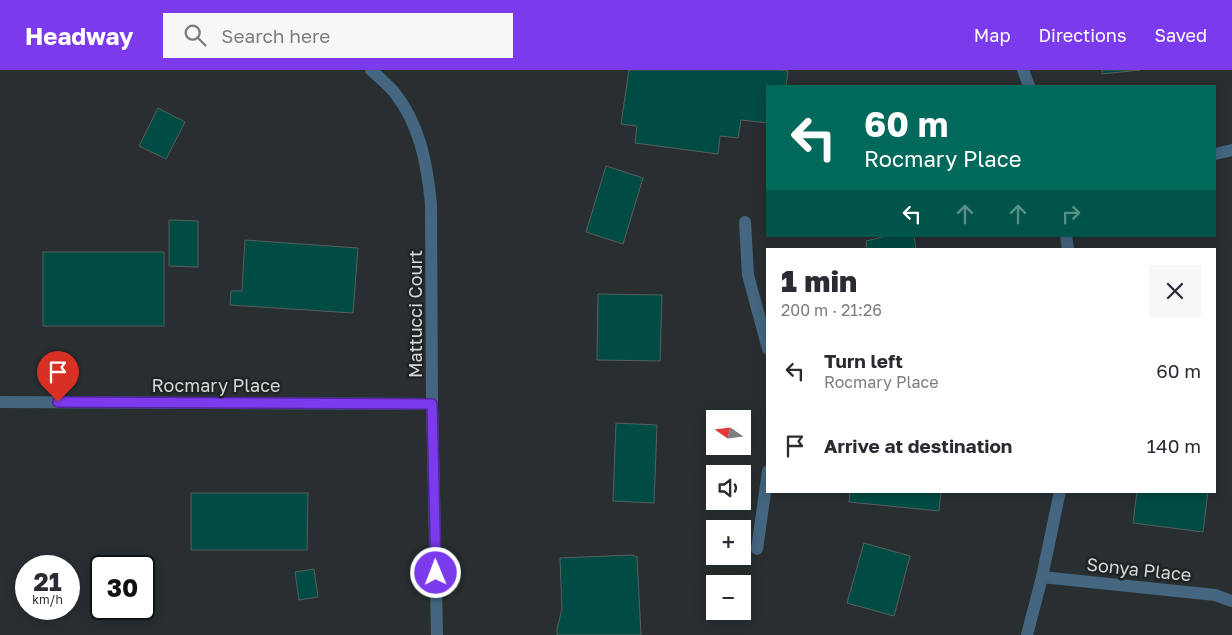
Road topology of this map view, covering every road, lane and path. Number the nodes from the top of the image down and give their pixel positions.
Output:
1 (371, 70) edge
2 (1023, 70) edge
3 (1029, 85) edge
4 (1232, 150) edge
5 (1216, 154) edge
6 (745, 222) dead end
7 (766, 342) edge
8 (0, 402) edge
9 (432, 404) junction
10 (766, 485) edge
11 (1060, 493) edge
12 (757, 549) dead end
13 (1042, 577) junction
14 (1232, 602) edge
15 (437, 635) edge
16 (1027, 635) edge

1 - 9 street, Mattucci Court
2 - 3 street
4 - 5 street
6 - 7 street
8 - 9 street, Rocmary Place
9 - 15 street, Mattucci Court
10 - 12 street
11 - 13 street
13 - 14 street, Sonya Place
13 - 16 street

